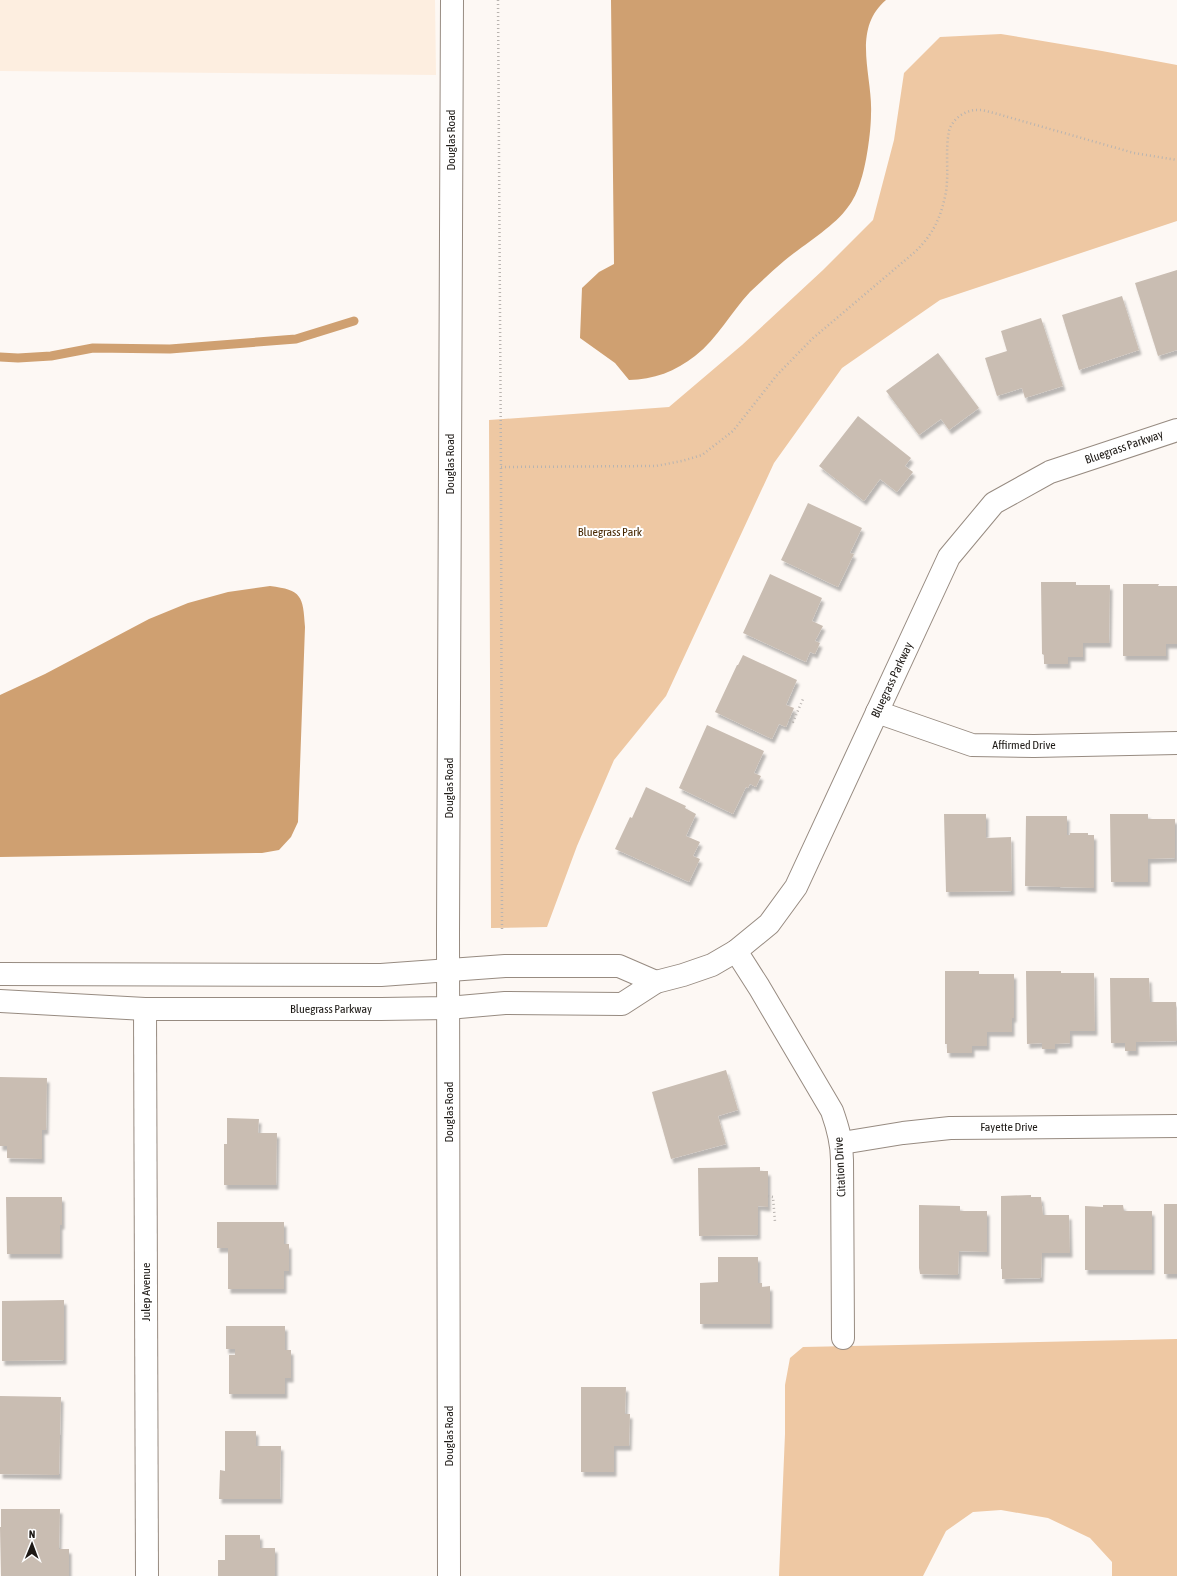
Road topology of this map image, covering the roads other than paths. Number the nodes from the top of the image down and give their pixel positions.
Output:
1 (452, 0) edge
2 (1177, 430) edge
3 (877, 712) junction
4 (1177, 743) edge
5 (736, 951) junction
6 (448, 969) junction
7 (0, 974) edge
8 (656, 982) junction
9 (0, 1001) edge
10 (448, 1008) junction
11 (145, 1009) junction
12 (1177, 1126) edge
13 (842, 1143) junction
14 (842, 1338) dead end
15 (147, 1576) edge
16 (449, 1576) edge

1 - 6 street, Douglas Road
2 - 3 street, Bluegrass Parkway
3 - 4 street, Affirmed Drive
3 - 5 street, Bluegrass Parkway
5 - 8 street, Bluegrass Parkway
5 - 13 street, Citation Drive
6 - 7 street
6 - 8 street
6 - 10 street, Douglas Road
8 - 10 street, Bluegrass Parkway
9 - 11 street, Bluegrass Parkway
10 - 11 street, Bluegrass Parkway
10 - 16 street, Douglas Road
11 - 15 street, Julep Avenue
12 - 13 street, Fayette Drive
13 - 14 street, Citation Drive

